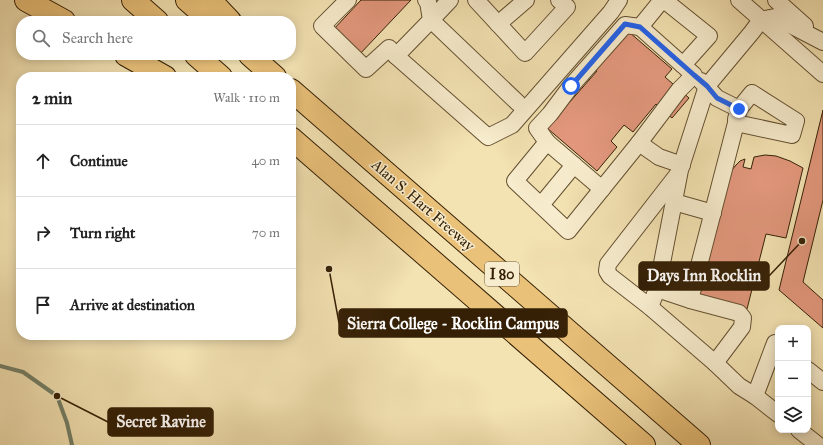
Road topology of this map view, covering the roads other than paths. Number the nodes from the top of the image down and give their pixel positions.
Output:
1 (26, 0) edge
2 (133, 0) edge
3 (187, 0) edge
4 (210, 0) edge
5 (348, 0) edge
6 (426, 0) edge
7 (450, 0) edge
8 (476, 0) edge
9 (526, 0) edge
10 (559, 0) edge
11 (619, 0) edge
12 (663, 0) edge
13 (739, 0) edge
14 (776, 0) edge
15 (55, 16) edge
16 (151, 16) edge
17 (205, 16) edge
18 (225, 16) edge
19 (431, 20) junction
20 (761, 20) junction
21 (498, 24) junction
22 (640, 27) junction
23 (823, 41) edge
24 (396, 56) junction
25 (135, 60) edge
26 (202, 60) edge
27 (256, 60) edge
28 (266, 60) edge
29 (689, 70) junction
30 (156, 72) edge
31 (215, 72) edge
32 (270, 72) edge
33 (276, 72) edge
34 (823, 74) edge
35 (707, 86) junction
36 (296, 93) edge
37 (518, 103) dead end
38 (296, 142) edge
39 (547, 142) junction
40 (639, 143) junction
41 (296, 159) edge
42 (574, 166) junction
43 (681, 168) junction
44 (602, 189) junction
45 (674, 202) junction
46 (541, 205) junction
47 (713, 213) junction
48 (399, 233) junction
49 (657, 289) junction
50 (690, 300) junction
51 (650, 307) junction
52 (775, 343) edge
53 (715, 363) junction
54 (811, 372) edge
55 (823, 382) edge
56 (755, 396) junction
57 (775, 412) edge
58 (803, 433) edge
59 (644, 445) edge
60 (699, 445) edge
61 (818, 445) edge

1 - 15 highway
2 - 16 highway
3 - 17 highway
4 - 18 highway
5 - 24 street
6 - 19 street
7 - 19 street
8 - 21 street
9 - 21 street
10 - 21 street
11 - 24 street
12 - 22 street
12 - 29 street
13 - 20 street
14 - 23 street
19 - 24 street
19 - 37 street
20 - 23 street
20 - 34 street
20 - 35 street
22 - 29 street
22 - 39 street
25 - 30 highway
26 - 31 highway
27 - 32 highway
28 - 33 highway
29 - 35 street
29 - 40 street
35 - 43 street
35 - 47 street
36 - 60 highway, Alan S. Hart Freeway / I 80
38 - 48 highway, I 80
39 - 42 street
39 - 46 street
40 - 43 street
40 - 44 street
41 - 48 highway
42 - 44 street
42 - 46 street
43 - 45 street
43 - 51 street
44 - 46 street
45 - 47 street
45 - 49 street
47 - 50 street
48 - 59 highway, I 80
49 - 50 street
49 - 51 street
50 - 53 street
51 - 53 street
52 - 56 street
53 - 56 street
54 - 55 street
56 - 57 street
58 - 61 street

